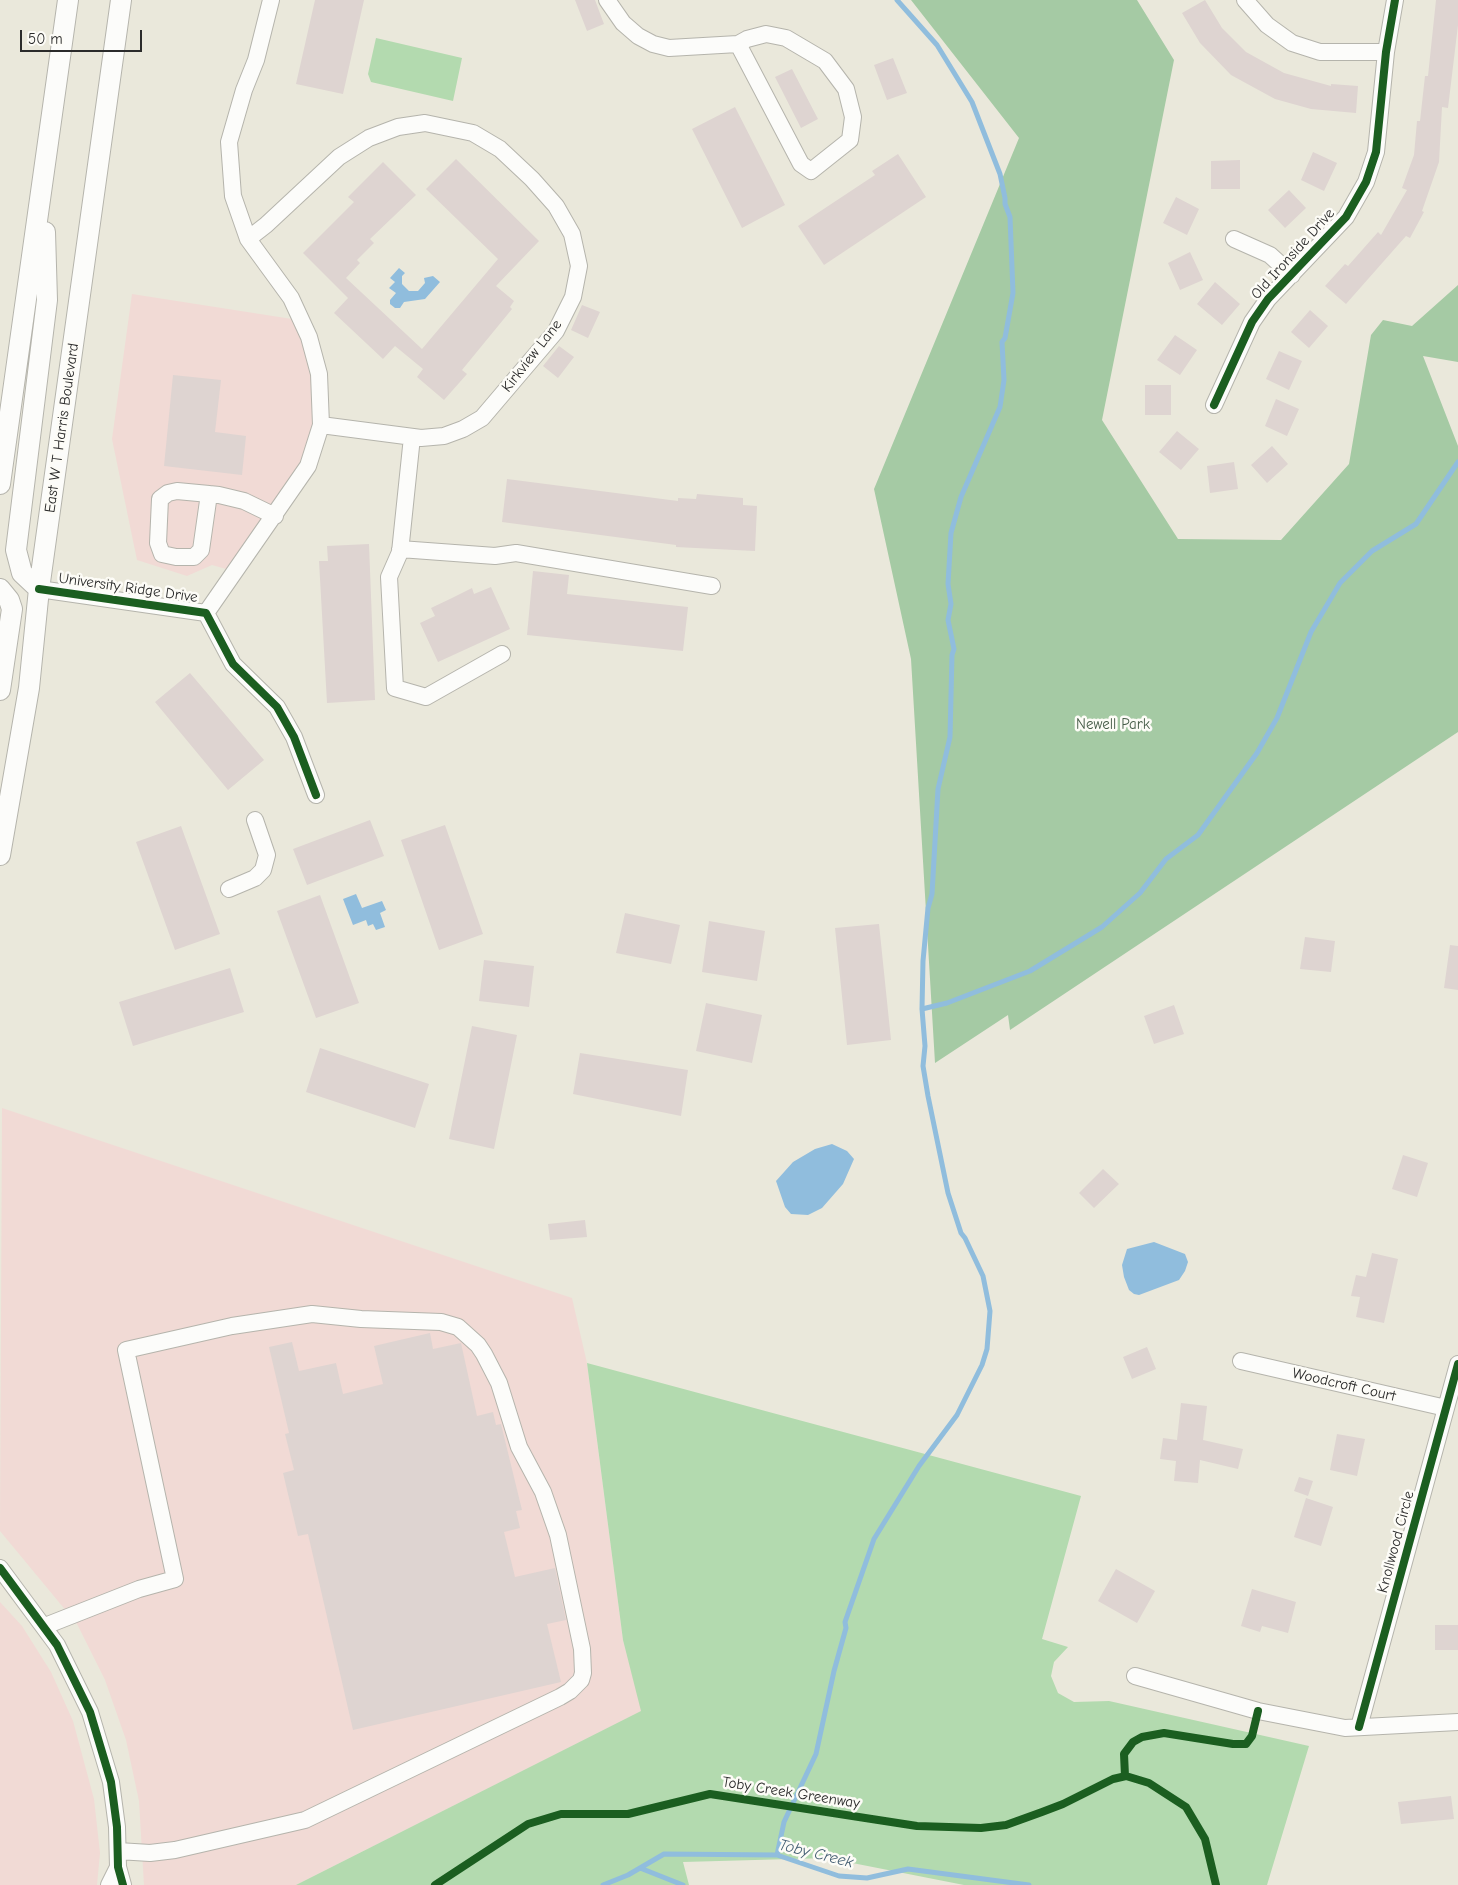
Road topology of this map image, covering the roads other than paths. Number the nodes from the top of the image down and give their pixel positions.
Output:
1 (68, 0) edge
2 (122, 0) edge
3 (271, 0) edge
4 (607, 0) edge
5 (1245, 0) edge
6 (1395, 0) edge
7 (738, 44) junction
8 (1386, 52) junction
9 (43, 178) junction
10 (248, 239) junction
11 (1234, 239) dead end
12 (1292, 275) junction
13 (1214, 405) dead end
14 (321, 425) junction
15 (412, 436) junction
16 (0, 484) edge
17 (208, 494) junction
18 (275, 516) junction
19 (400, 550) junction
20 (712, 586) dead end
21 (0, 589) edge
22 (40, 589) junction
23 (206, 613) junction
24 (502, 654) dead end
25 (0, 690) edge
26 (316, 795) dead end
27 (255, 820) dead end
28 (0, 855) edge
29 (230, 889) dead end
30 (1241, 1361) dead end
31 (1458, 1364) edge
32 (1446, 1408) junction
33 (0, 1568) edge
34 (45, 1626) junction
35 (1135, 1676) dead end
36 (1458, 1722) edge
37 (1359, 1727) junction
38 (118, 1859) junction
39 (109, 1885) edge
40 (123, 1885) edge

1 - 9 main road
2 - 22 main road, East W T Harris Boulevard
3 - 10 street, University Ridge Drive
4 - 7 street
5 - 8 street
6 - 8 street, Old Ironside Drive
7 - 7 street
8 - 12 street, Old Ironside Drive
9 - 16 main road
9 - 22 main road
10 - 14 street, University Ridge Drive
10 - 15 street, Kirkview Lane
11 - 12 street
12 - 13 street, Old Ironside Drive
14 - 15 street, Kirkview Lane
14 - 18 street, University Ridge Drive
15 - 19 street
17 - 17 street
17 - 18 street
18 - 23 street, University Ridge Drive
19 - 20 street
19 - 24 street
21 - 25 main road
22 - 23 street, University Ridge Drive
22 - 28 main road, East W T Harris Boulevard
23 - 26 street, University Ridge Drive
27 - 29 street
30 - 32 street, Woodcroft Court
31 - 32 street, Knollwood Circle
32 - 37 street, Knollwood Circle
33 - 34 street
34 - 38 street
34 - 38 street
35 - 37 street
36 - 37 street
38 - 39 street
38 - 40 street

